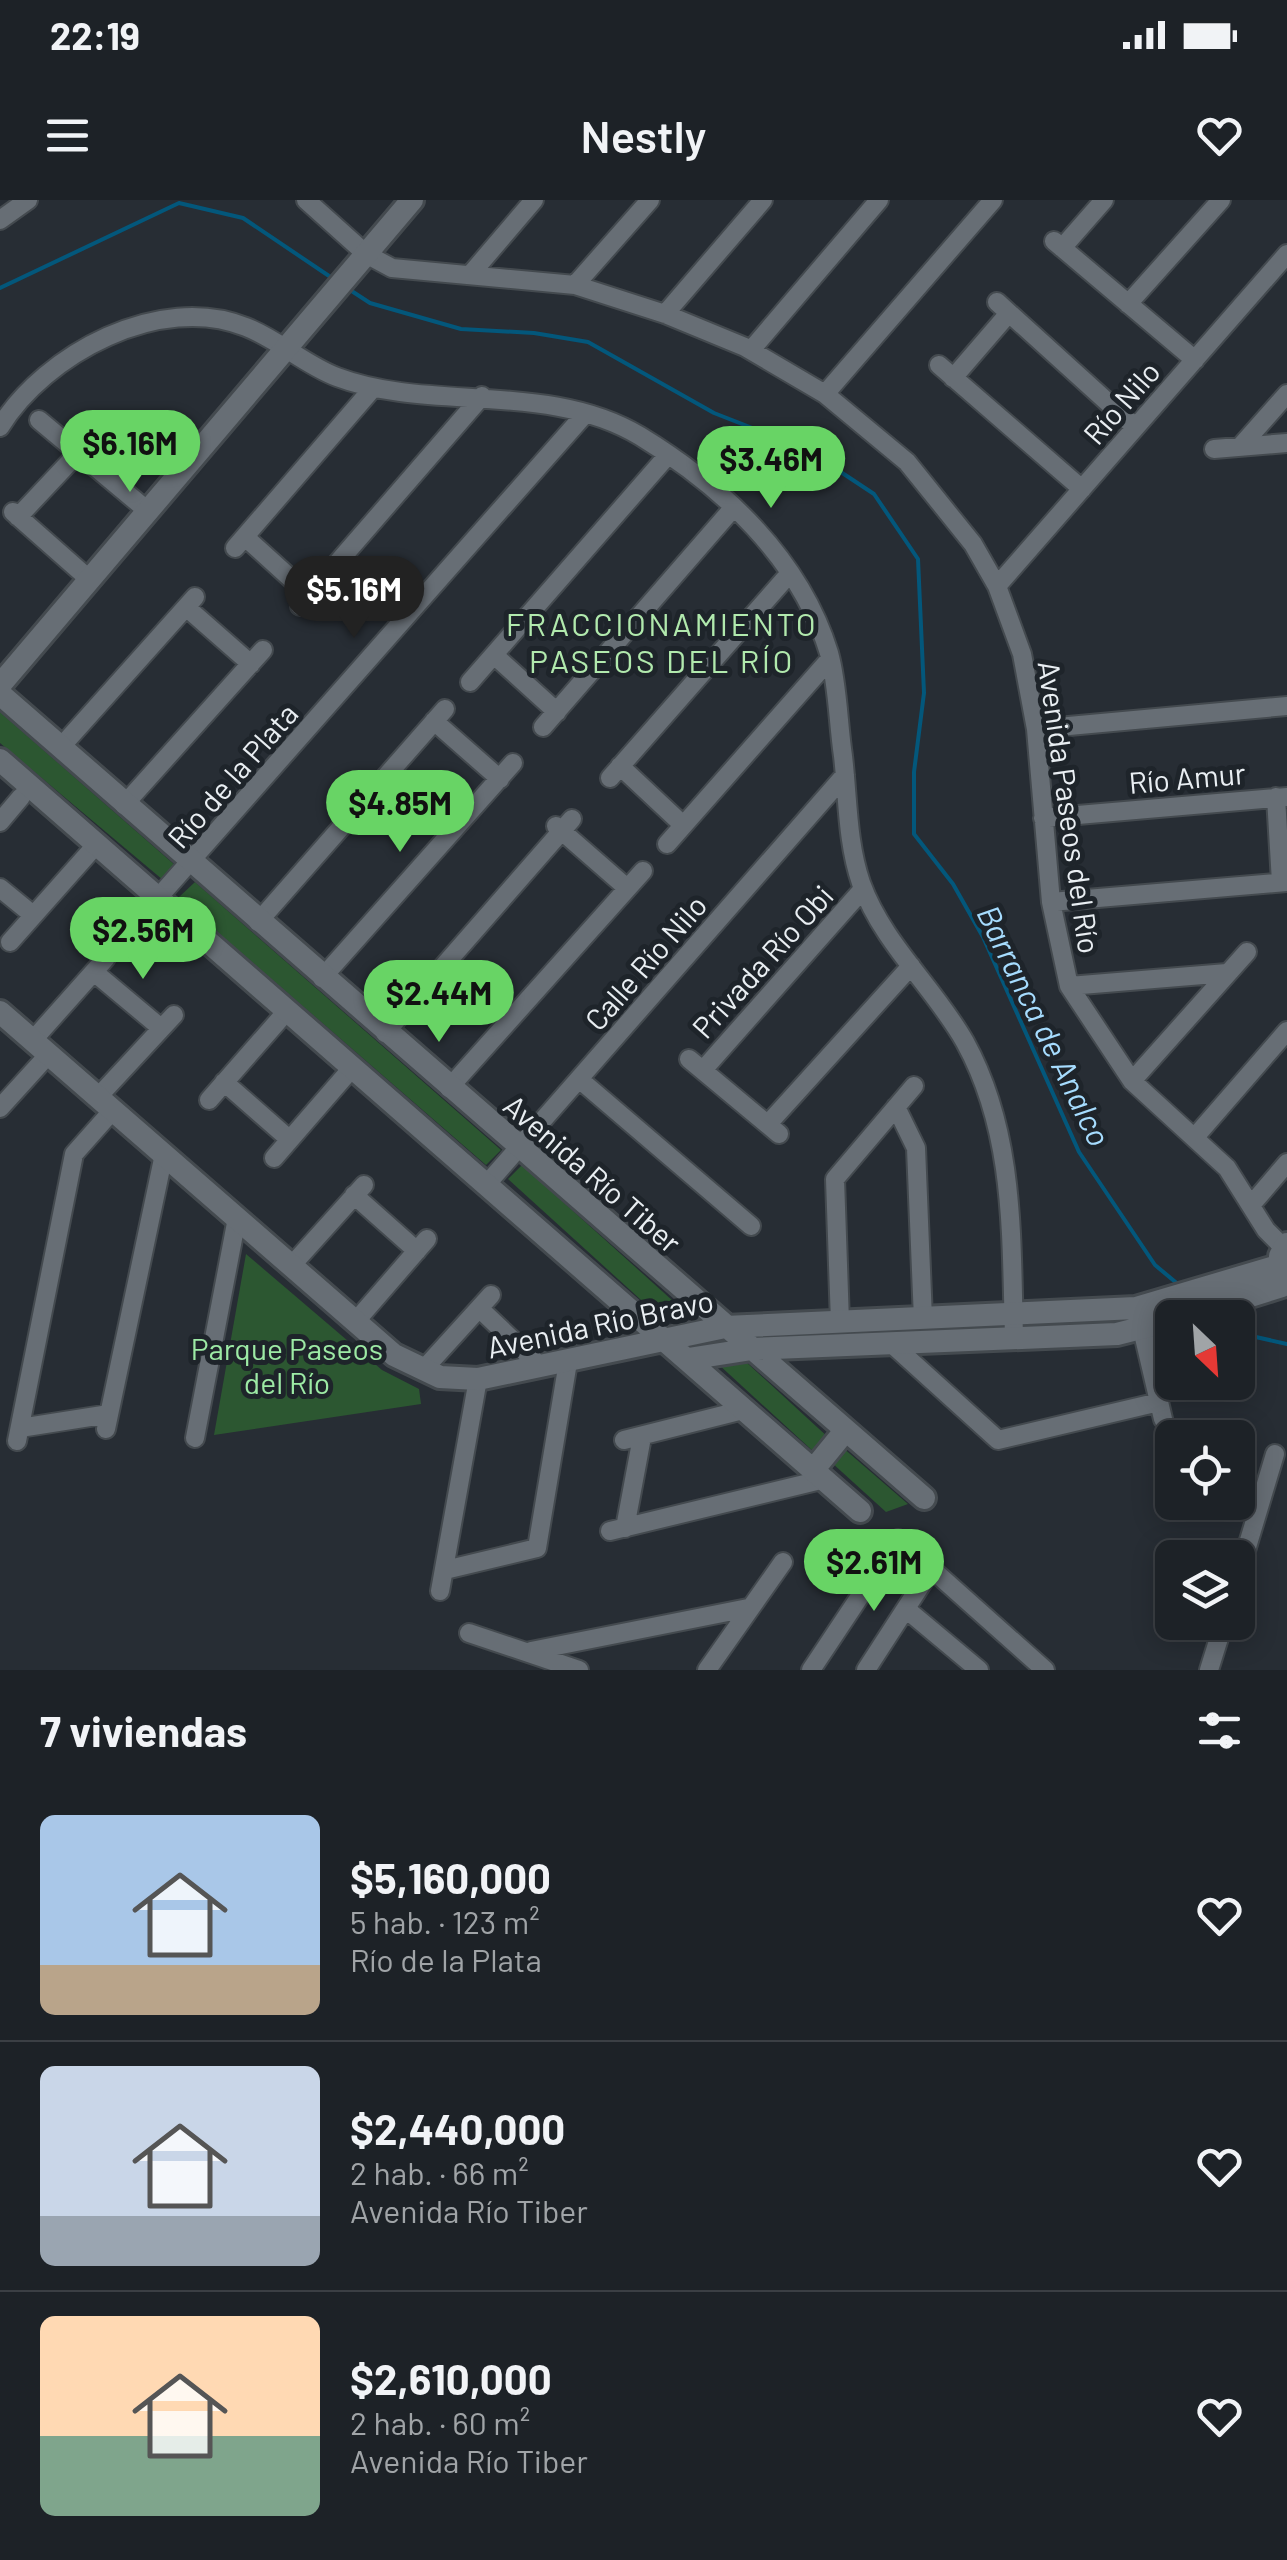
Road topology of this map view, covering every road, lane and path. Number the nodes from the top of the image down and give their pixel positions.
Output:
1 (28, 200) edge
2 (306, 200) edge
3 (412, 200) edge
4 (534, 200) edge
5 (650, 200) edge
6 (764, 200) edge
7 (878, 200) edge
8 (993, 200) edge
9 (1104, 200) edge
10 (1221, 200) edge
11 (0, 220) edge
12 (1287, 254) edge
13 (361, 260) junction
14 (470, 274) junction
15 (575, 285) junction
16 (1128, 304) junction
17 (665, 314) junction
18 (294, 344) junction
19 (750, 350) junction
20 (1194, 360) junction
21 (374, 388) junction
22 (825, 394) junction
23 (1287, 394) edge
24 (482, 396) junction
25 (585, 414) junction
26 (38, 420) dead end
27 (0, 427) edge
28 (1136, 427) junction
29 (1287, 443) edge
30 (1240, 447) junction
31 (1214, 449) dead end
32 (78, 452) junction
33 (668, 455) junction
34 (1082, 489) junction
35 (734, 506) junction
36 (149, 512) junction
37 (790, 573) junction
38 (90, 580) junction
39 (996, 586) junction
40 (494, 654) junction
41 (830, 658) junction
42 (470, 682) dead end
43 (0, 685) edge
44 (0, 694) edge
45 (1287, 706) edge
46 (556, 712) junction
47 (543, 727) dead end
48 (1036, 729) junction
49 (60, 748) junction
50 (0, 760) edge
51 (513, 763) dead end
52 (845, 774) junction
53 (500, 778) junction
54 (21, 797) dead end
55 (1281, 797) edge
56 (124, 805) junction
57 (1043, 818) junction
58 (0, 822) edge
59 (684, 826) junction
60 (667, 844) dead end
61 (96, 845) junction
62 (191, 864) junction
63 (643, 871) dead end
64 (1284, 882) edge
65 (0, 888) edge
66 (627, 888) junction
67 (863, 889) junction
68 (157, 900) junction
69 (1051, 902) junction
70 (33, 916) junction
71 (258, 922) junction
72 (10, 942) dead end
73 (1247, 952) dead end
74 (911, 966) junction
75 (1227, 973) junction
76 (322, 978) junction
77 (1069, 986) junction
78 (0, 1012) edge
79 (286, 1012) junction
80 (1287, 1031) edge
81 (385, 1033) junction
82 (41, 1047) junction
83 (352, 1068) junction
84 (579, 1079) junction
85 (1132, 1081) junction
86 (224, 1082) junction
87 (914, 1086) dead end
88 (449, 1088) junction
89 (209, 1100) dead end
90 (106, 1104) junction
91 (896, 1107) junction
92 (0, 1108) edge
93 (1195, 1137) junction
94 (290, 1139) junction
95 (519, 1149) junction
96 (164, 1154) junction
97 (274, 1158) dead end
98 (1287, 1162) edge
99 (486, 1186) junction
100 (1252, 1204) junction
101 (238, 1218) junction
102 (751, 1226) dead end
103 (292, 1265) junction
104 (1284, 1267) edge
105 (1205, 1300) edge
106 (1155, 1310) edge
107 (923, 1320) junction
108 (356, 1321) junction
109 (840, 1322) junction
110 (1155, 1323) edge
111 (725, 1326) junction
112 (1014, 1326) junction
113 (1142, 1329) junction
114 (664, 1338) junction
115 (892, 1344) junction
116 (752, 1349) junction
117 (688, 1359) junction
118 (568, 1362) junction
119 (541, 1367) junction
120 (423, 1370) junction
121 (478, 1379) junction
122 (744, 1410) junction
123 (845, 1431) junction
124 (194, 1438) dead end
125 (1275, 1454) dead end
126 (819, 1474) junction
127 (924, 1498) dead end
128 (860, 1511) dead end
129 (1249, 1540) edge
130 (783, 1562) dead end
131 (932, 1568) junction
132 (445, 1570) junction
133 (440, 1590) dead end
134 (748, 1608) junction
135 (906, 1609) junction
136 (468, 1633) dead end
137 (1218, 1640) edge
138 (532, 1651) junction
139 (579, 1670) edge
140 (707, 1670) edge
141 (811, 1670) edge
142 (866, 1670) edge
143 (979, 1670) edge
144 (1045, 1670) edge
145 (1209, 1670) edge

1 - 11 street
2 - 13 street, Avenida Paseos del Río
3 - 13 street
4 - 14 street
5 - 15 street
6 - 17 street
7 - 19 street
8 - 22 street
9 - 16 street
10 - 16 street
12 - 20 street, Río Nilo
13 - 14 street, Avenida Paseos del Río
13 - 18 street
14 - 15 street, Avenida Paseos del Río
15 - 17 street, Avenida Paseos del Río
16 - 20 street
17 - 19 street, Avenida Paseos del Río
18 - 21 street
18 - 27 street
18 - 36 street
19 - 22 street, Avenida Paseos del Río
20 - 28 street, Río Nilo
21 - 24 street
21 - 24 street
22 - 39 street, Avenida Paseos del Río
23 - 30 street
24 - 25 street
25 - 33 street
25 - 62 street, Río de la Plata
26 - 32 street
28 - 34 street, Río Nilo
28 - 34 street
29 - 30 street
30 - 31 street
32 - 36 street
32 - 38 street
33 - 35 street
33 - 40 street
34 - 39 street, Río Nilo
35 - 37 street
35 - 46 street
36 - 38 street
37 - 41 street
37 - 59 street
38 - 43 street
39 - 48 street, Avenida Paseos del Río
40 - 42 street
40 - 46 street
41 - 52 street
41 - 59 street
44 - 49 street, Avenida Río Tiber
45 - 48 street
46 - 47 street
48 - 57 street, Avenida Paseos del Río
49 - 56 street, Avenida Río Tiber
49 - 56 street
50 - 61 street
51 - 53 street
52 - 67 street
52 - 84 street, Calle Río Nilo
53 - 71 street
53 - 76 street
54 - 58 street
55 - 57 street, Río Amur
55 - 64 street, Río Amur
56 - 62 street, Avenida Río Tiber
57 - 69 street, Avenida Paseos del Río
59 - 60 street
61 - 68 street
61 - 70 street
62 - 68 street, Río de la Plata
62 - 71 street, Avenida Río Tiber
63 - 66 street
64 - 69 street, Río Amur
65 - 70 street
66 - 81 street
66 - 88 street
67 - 74 street
67 - 74 street, Privada Río Obi
68 - 79 street
69 - 77 street, Avenida Paseos del Río
70 - 72 street
71 - 76 street, Avenida Río Tiber
73 - 75 street
74 - 112 street
75 - 77 street
75 - 85 street
76 - 81 street, Avenida Río Tiber
77 - 85 street, Avenida Paseos del Río
78 - 82 street, Avenida Río Bravo
79 - 83 street
79 - 86 street
80 - 93 street
81 - 88 street, Avenida Río Tiber
82 - 90 street, Avenida Río Bravo
82 - 90 street
82 - 92 street
83 - 94 street
83 - 99 street
84 - 95 street, Calle Río Nilo
84 - 102 street
85 - 93 street, Avenida Paseos del Río
86 - 89 street
86 - 94 street
87 - 91 street
88 - 95 street, Avenida Río Tiber
90 - 96 street, Avenida Río Bravo
90 - 96 street
91 - 107 street
91 - 109 street
93 - 100 street, Avenida Paseos del Río
94 - 97 street
95 - 99 street, Calle Río Nilo
95 - 111 street, Avenida Río Tiber
96 - 101 street, Avenida Río Bravo
98 - 100 street
99 - 114 street
100 - 104 street, Avenida Paseos del Río
101 - 103 street, Avenida Río Bravo
101 - 124 street
103 - 108 street, Avenida Río Bravo
103 - 108 street
104 - 105 street, Avenida Río Bravo
106 - 112 street, Avenida Río Bravo
107 - 109 street, Avenida Río Bravo
107 - 112 street, Avenida Río Bravo
108 - 120 street, Avenida Río Bravo
109 - 111 street, Avenida Río Bravo
110 - 113 street, Avenida Río Bravo
111 - 114 street, Avenida Río Bravo
111 - 116 street, Avenida Río Tiber
112 - 113 street, Avenida Río Bravo
112 - 115 street, Avenida Río Bravo
113 - 115 street
114 - 117 street
114 - 118 street, Avenida Río Bravo
115 - 116 street, Avenida Río Bravo
116 - 117 street, Avenida Río Bravo
116 - 123 street, Avenida Río Tiber
117 - 122 street
118 - 119 street, Avenida Río Bravo
118 - 132 street
119 - 120 street
119 - 121 street, Avenida Río Bravo
120 - 121 street, Avenida Río Bravo
121 - 132 street
122 - 126 street
122 - 126 street
123 - 126 street
123 - 127 street, Avenida Río Tiber
125 - 129 street
126 - 128 street
130 - 134 street
131 - 135 street
131 - 141 street
131 - 144 street
132 - 133 street
134 - 138 street
134 - 140 street
135 - 142 street
135 - 143 street
136 - 138 street
137 - 145 street
138 - 139 street

